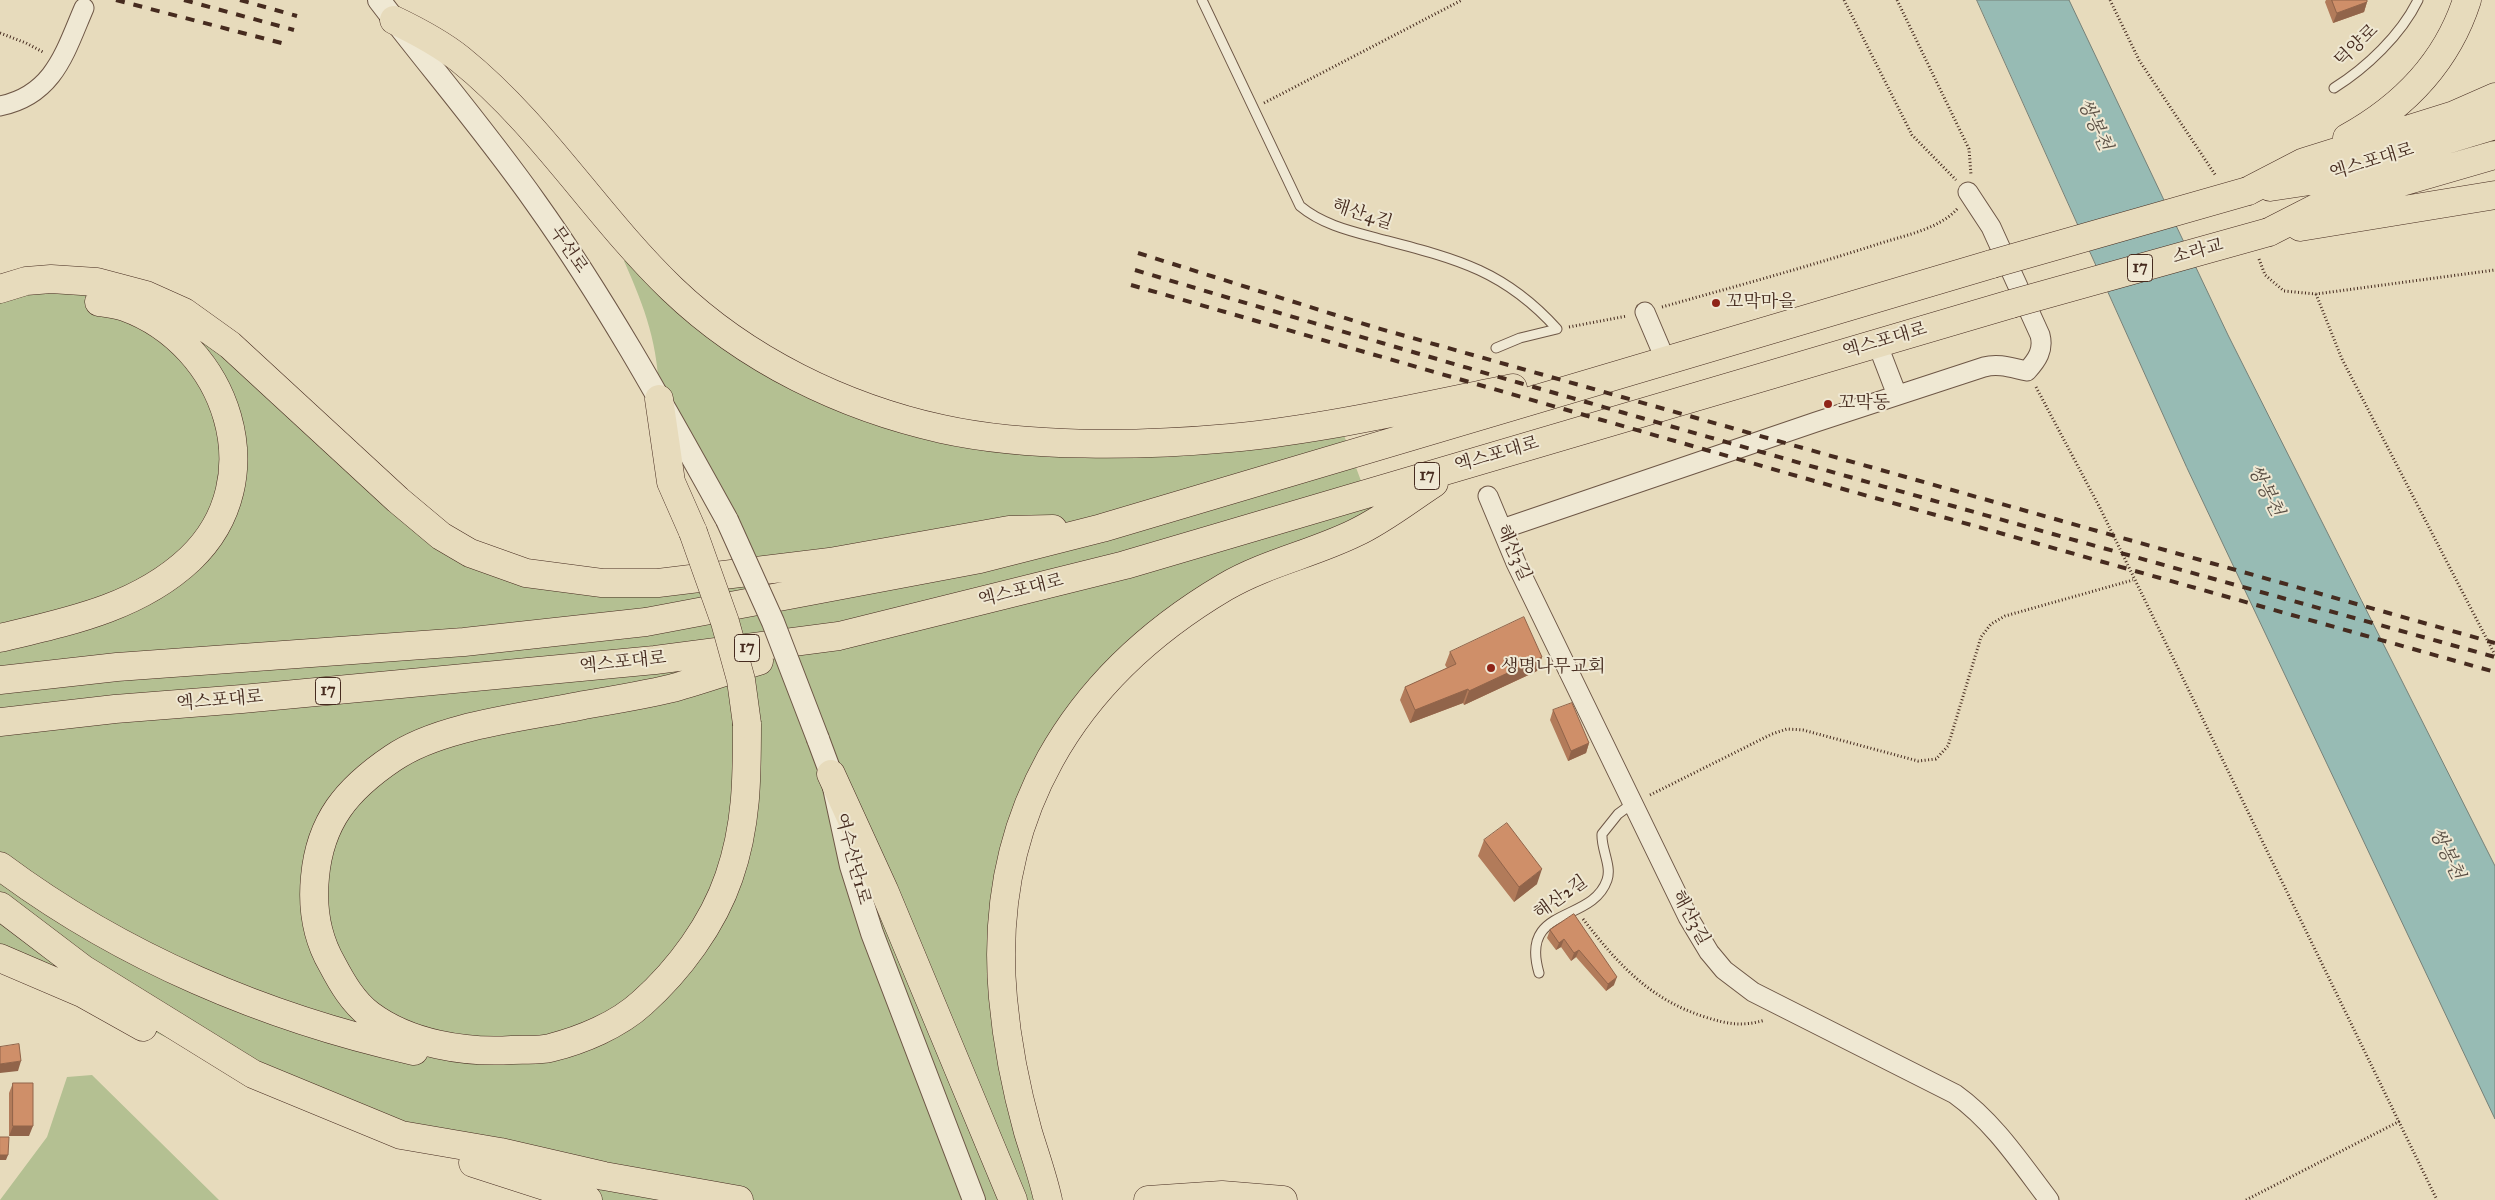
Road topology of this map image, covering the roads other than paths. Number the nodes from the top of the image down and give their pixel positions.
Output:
1 (1202, 0) edge
2 (2418, 0) edge
3 (2467, 0) edge
4 (84, 8) dead end
5 (386, 10) edge
6 (2334, 88) dead end
7 (2495, 97) edge
8 (0, 106) edge
9 (2495, 125) edge
10 (2495, 155) edge
11 (2304, 162) junction
12 (2248, 191) junction
13 (1968, 192) road end
14 (2495, 195) edge
15 (2269, 232) junction
16 (0, 289) edge
17 (0, 296) edge
18 (2011, 304) joint
19 (1645, 312) road end
20 (1877, 343) junction
21 (1496, 348) dead end
22 (1665, 359) junction
23 (1897, 395) junction
24 (659, 399) junction
25 (1458, 467) junction
26 (1488, 496) dead end
27 (727, 520) joint
28 (1102, 528) junction
29 (1502, 529) junction
30 (839, 636) junction
31 (0, 638) edge
32 (0, 680) edge
33 (0, 722) edge
34 (831, 774) junction
35 (1633, 803) junction
36 (0, 866) edge
37 (0, 906) edge
38 (0, 958) edge
39 (1539, 973) dead end
40 (546, 1050) junction
41 (253, 1074) junction
42 (401, 1134) junction
43 (1160, 1199) edge
44 (588, 1200) edge
45 (739, 1200) edge
46 (974, 1200) edge
47 (1013, 1200) edge
48 (1048, 1200) edge
49 (1283, 1200) edge
50 (2048, 1200) edge

1 - 21 lane, 해산4길
2 - 6 lane, 덕양로
3 - 11 highway
4 - 8 street
5 - 22 highway
5 - 24 street, 무선로
7 - 11 highway
9 - 12 highway, 엑스포대로 / 17
10 - 15 highway, 엑스포대로 / 17
11 - 12 highway
12 - 22 highway, 17, bridge
13 - 23 street
14 - 15 highway
15 - 18 highway, 소라교 / 17, bridge
16 - 28 highway
17 - 31 highway
18 - 20 highway, 엑스포대로 / 17
19 - 22 street
20 - 23 street
20 - 25 highway, 엑스포대로 / 17
22 - 28 highway, 17
23 - 29 street
24 - 27 street, 무선로
24 - 40 highway, bridge
25 - 30 highway, 엑스포대로 / 17
25 - 48 highway
26 - 29 street, 해산3길
27 - 34 street, 여수산단1로, bridge
28 - 32 highway, 17
29 - 35 street, 해산3길
30 - 33 highway, 엑스포대로 / 17
30 - 40 highway
34 - 46 street, 여수산단1로
34 - 47 highway
35 - 39 lane, 해산2길
35 - 50 street, 해산3길
36 - 40 highway
37 - 41 highway
38 - 41 highway
41 - 42 highway
42 - 44 highway
42 - 45 highway
43 - 49 highway

